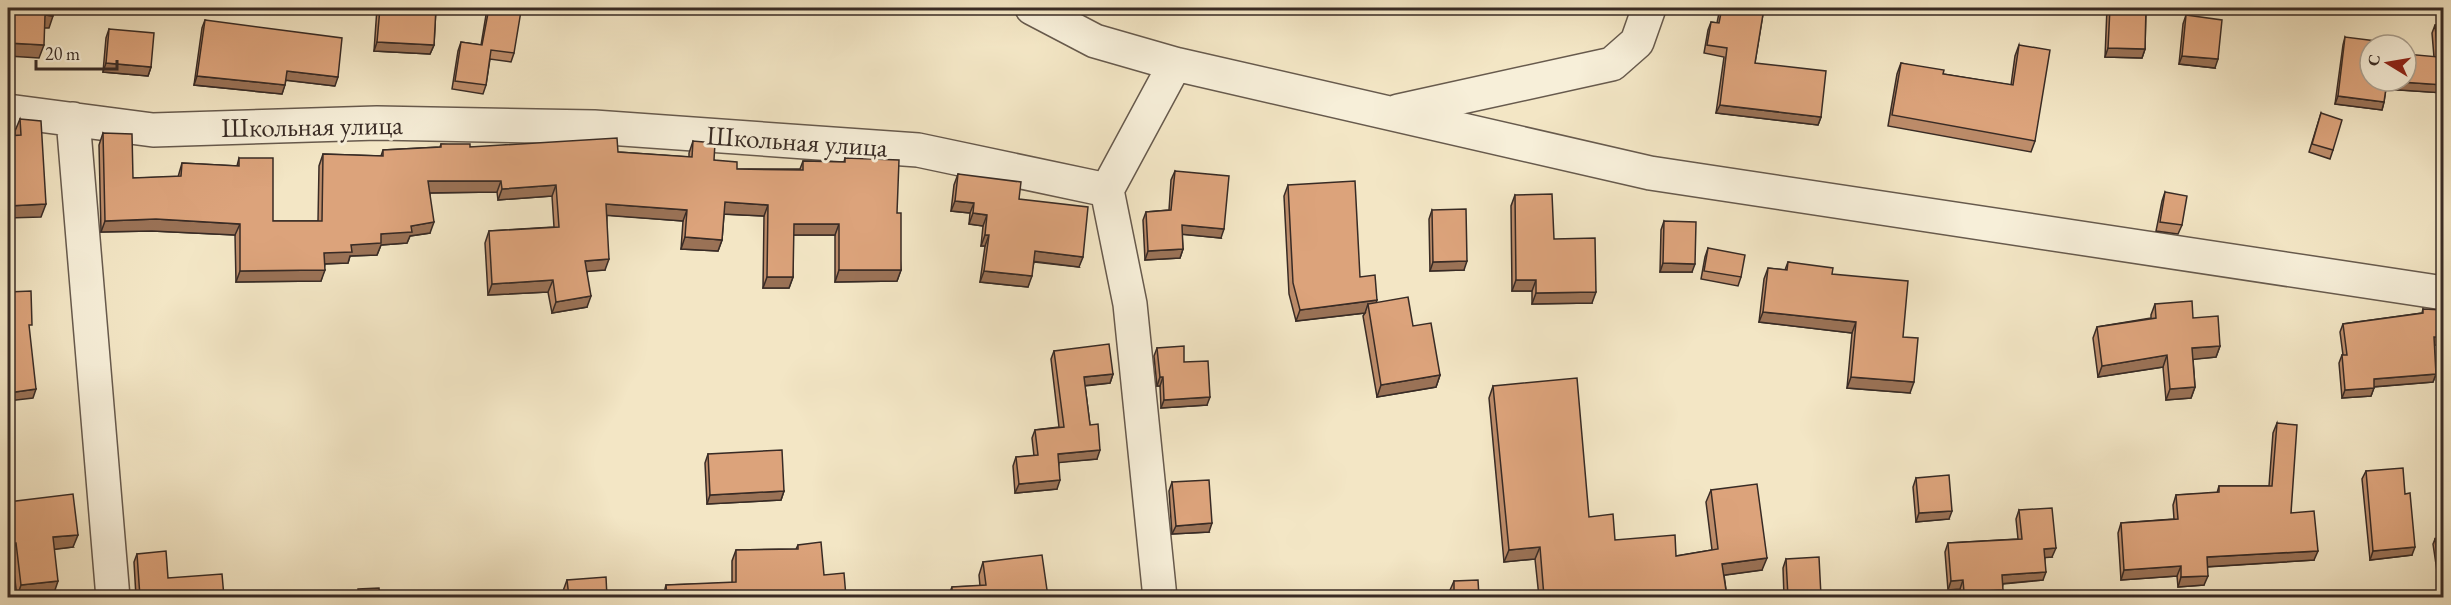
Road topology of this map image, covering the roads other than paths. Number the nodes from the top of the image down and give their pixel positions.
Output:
1 (1032, 8) edge
2 (1649, 8) edge
3 (1175, 64) junction
4 (8, 111) edge
5 (1388, 113) junction
6 (73, 119) junction
7 (1107, 190) junction
8 (2444, 293) edge
9 (113, 597) edge
10 (1160, 597) edge

1 - 3 street
2 - 5 street
3 - 5 street
3 - 7 street
4 - 6 street, Школьная улица
5 - 8 street
6 - 7 street, Школьная улица
6 - 9 street
7 - 10 street

